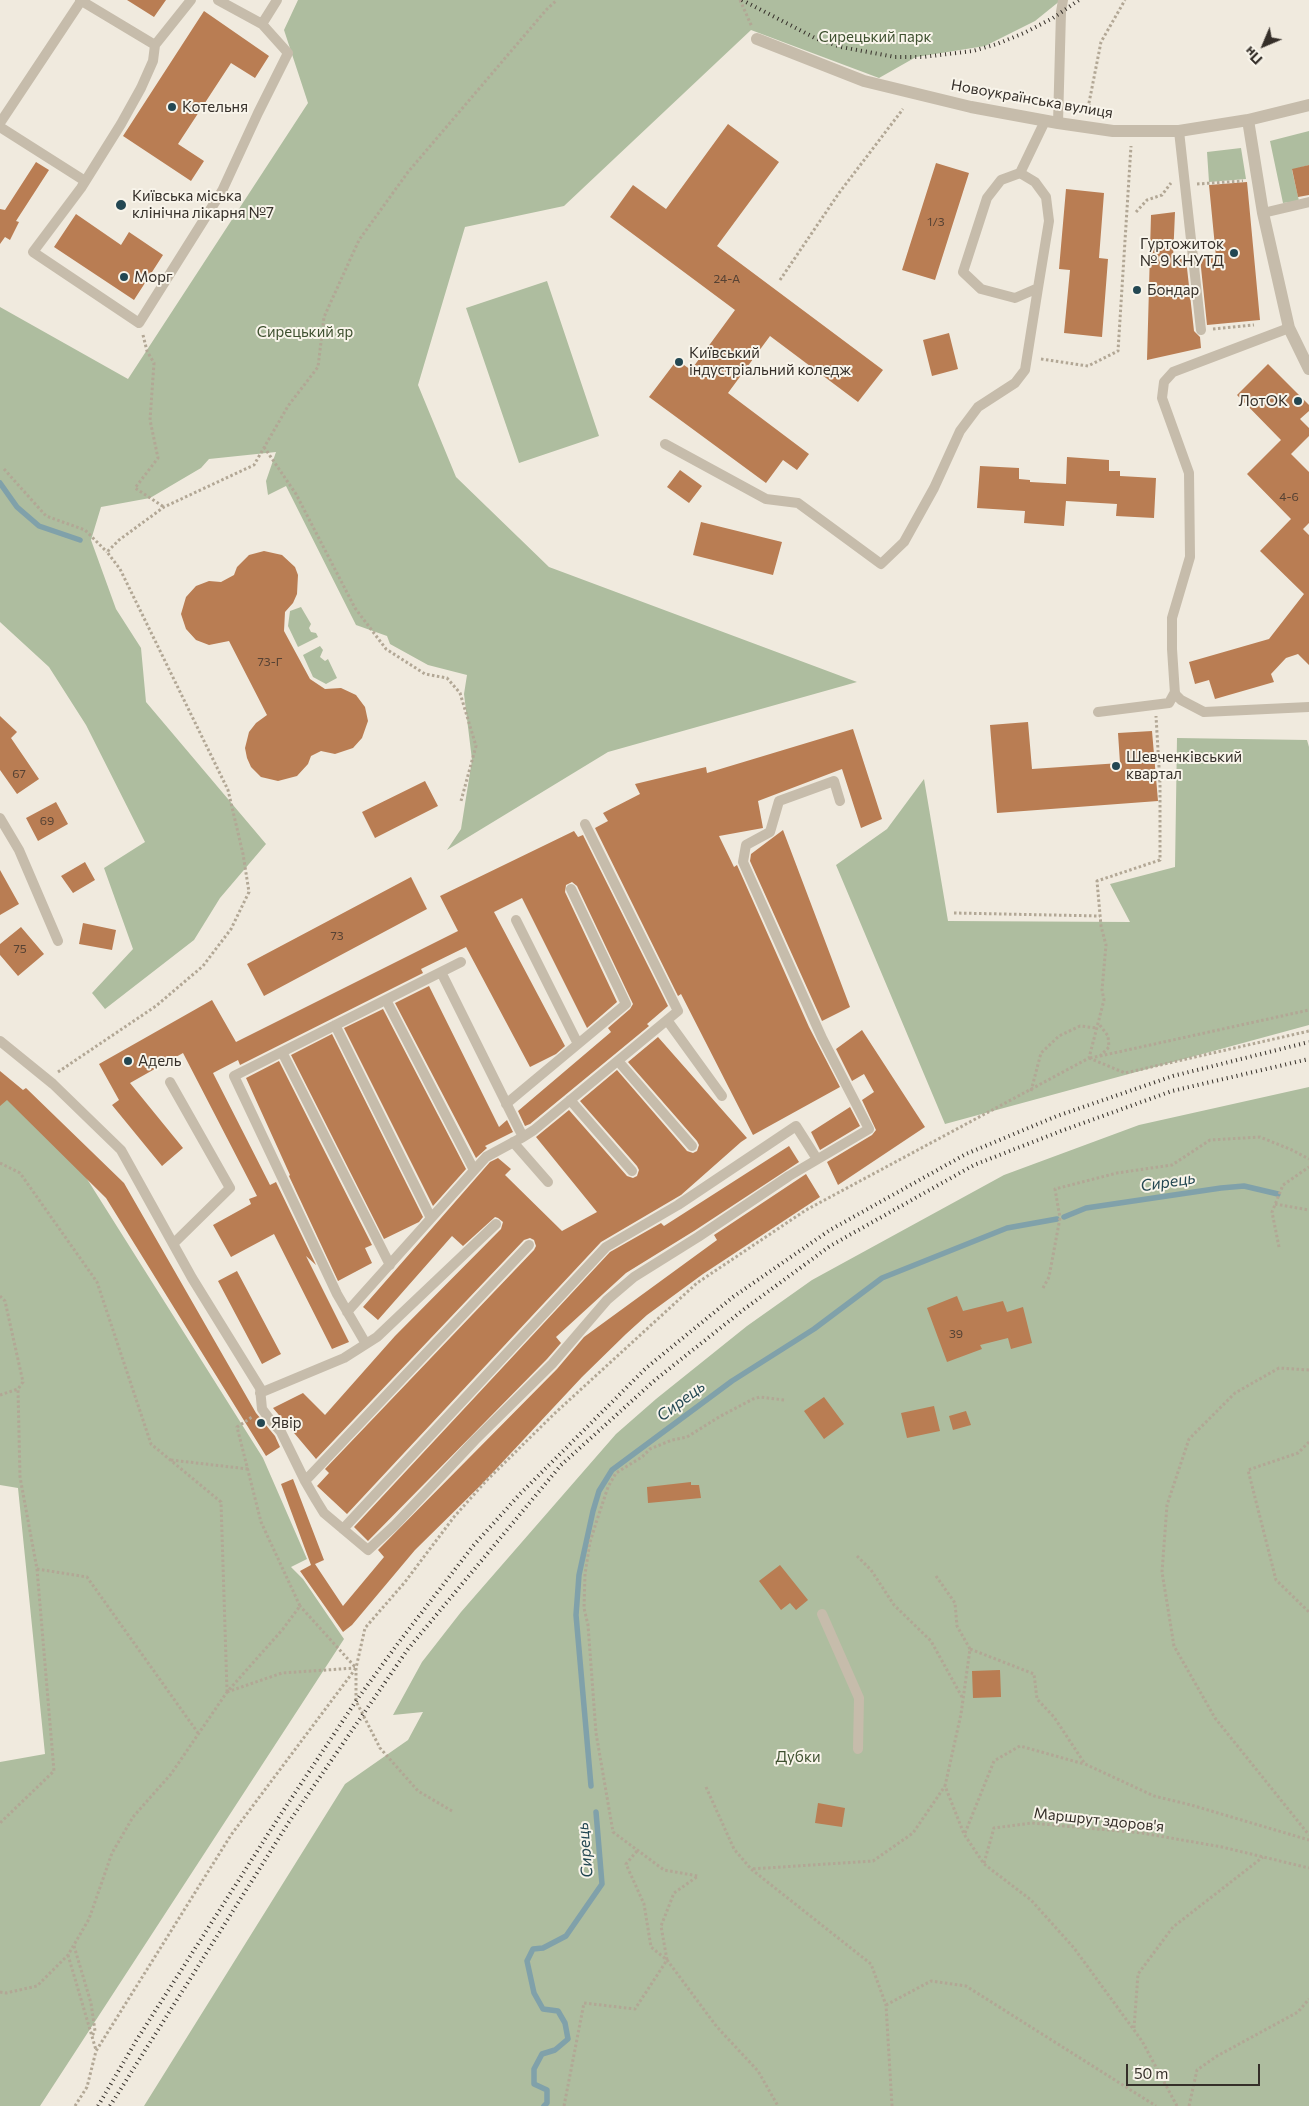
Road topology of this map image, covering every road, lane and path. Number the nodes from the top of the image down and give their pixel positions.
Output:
1 (81, 0) edge
2 (191, 0) edge
3 (218, 0) edge
4 (277, 0) edge
5 (557, 0) edge
6 (740, 0) edge
7 (1063, 0) edge
8 (1125, 0) edge
9 (262, 24) junction
10 (758, 39) joint
11 (155, 45) junction
12 (1309, 106) edge
13 (903, 109) dead end
14 (1248, 120) junction
15 (1045, 121) junction
16 (1058, 123) junction
17 (0, 125) edge
18 (1085, 126) junction
19 (1179, 131) junction
20 (1131, 146) dead end
21 (1184, 168) junction
22 (1020, 173) junction
23 (1249, 180) dead end
24 (85, 181) junction
25 (1186, 185) junction
26 (1309, 202) edge
27 (1136, 212) dead end
28 (1263, 213) junction
29 (780, 280) dead end
30 (1038, 288) junction
31 (139, 323) junction
32 (1256, 325) dead end
33 (1288, 328) junction
34 (1201, 330) joint
35 (1027, 357) junction
36 (1309, 369) edge
37 (665, 444) dead end
38 (264, 447) junction
39 (4, 469) dead end
40 (164, 507) junction
41 (108, 552) junction
42 (1175, 692) junction
43 (1155, 705) junction
44 (1309, 707) edge
45 (1098, 712) dead end
46 (462, 801) dead end
47 (840, 801) dead end
48 (0, 818) edge
49 (585, 824) dead end
50 (572, 889) dead end
51 (954, 913) dead end
52 (1100, 916) junction
53 (516, 920) dead end
54 (58, 940) dead end
55 (461, 962) dead end
56 (440, 972) junction
57 (386, 1000) junction
58 (1309, 1010) edge
59 (667, 1020) junction
60 (335, 1025) junction
61 (1098, 1026) junction
62 (1309, 1031) edge
63 (0, 1041) edge
64 (578, 1044) junction
65 (282, 1052) junction
66 (1100, 1056) junction
67 (1089, 1058) junction
68 (618, 1061) junction
69 (53, 1075) dead end
70 (170, 1082) dead end
71 (1031, 1091) junction
72 (722, 1096) dead end
73 (570, 1100) junction
74 (506, 1104) junction
75 (523, 1137) junction
76 (513, 1142) junction
77 (692, 1146) dead end
78 (817, 1159) junction
79 (1309, 1159) edge
80 (0, 1163) edge
81 (1309, 1167) edge
82 (474, 1170) junction
83 (632, 1170) dead end
84 (548, 1182) dead end
85 (1275, 1204) junction
86 (1309, 1210) edge
87 (431, 1218) junction
88 (496, 1224) dead end
89 (174, 1243) junction
90 (529, 1245) dead end
91 (1279, 1247) dead end
92 (390, 1265) junction
93 (1043, 1288) dead end
94 (0, 1296) edge
95 (347, 1312) junction
96 (366, 1344) junction
97 (1309, 1370) edge
98 (18, 1389) junction
99 (260, 1393) junction
100 (0, 1395) edge
101 (784, 1400) dead end
102 (262, 1409) junction
103 (1309, 1442) edge
104 (170, 1460) junction
105 (248, 1469) junction
106 (305, 1481) junction
107 (343, 1529) junction
108 (857, 1556) dead end
109 (37, 1569) junction
110 (936, 1576) dead end
111 (300, 1606) junction
112 (1309, 1612) edge
113 (822, 1614) dead end
114 (970, 1649) junction
115 (356, 1668) junction
116 (227, 1692) junction
117 (963, 1698) junction
118 (198, 1733) junction
119 (858, 1749) dead end
120 (1085, 1764) junction
121 (945, 1786) junction
122 (706, 1787) dead end
123 (452, 1811) dead end
124 (0, 1823) edge
125 (964, 1834) junction
126 (1309, 1835) edge
127 (1309, 1840) edge
128 (637, 1851) junction
129 (1263, 1857) junction
130 (984, 1864) junction
131 (1309, 1868) edge
132 (751, 1869) junction
133 (74, 1945) junction
134 (68, 1955) junction
135 (667, 1960) junction
136 (0, 1992) edge
137 (1309, 1999) edge
138 (886, 2005) junction
139 (1134, 2029) junction
140 (92, 2036) junction
141 (96, 2051) junction
142 (75, 2106) edge
143 (564, 2106) edge
144 (778, 2106) edge
145 (892, 2106) edge
146 (1156, 2106) edge
147 (1177, 2106) edge
148 (1189, 2106) edge

1 - 11 lane
1 - 17 lane
2 - 11 lane
3 - 9 lane
4 - 9 lane
5 - 38 path
6 - 10 path
7 - 16 lane
8 - 18 path
9 - 31 lane
10 - 15 street, Новоукраїнська вулиця
11 - 24 lane
12 - 14 street, Новоукраїнська вулиця
13 - 29 path
14 - 19 street, Новоукраїнська вулиця
14 - 28 street
15 - 16 street, Новоукраїнська вулиця
15 - 22 lane
16 - 18 street, Новоукраїнська вулиця
17 - 24 lane
18 - 19 street, Новоукраїнська вулиця
19 - 21 lane
20 - 35 path
21 - 25 lane
21 - 27 path
22 - 30 lane
22 - 30 lane
23 - 25 path
24 - 31 lane
25 - 34 lane
26 - 28 lane
28 - 33 street
30 - 35 lane
31 - 40 path
32 - 34 path
33 - 36 street
33 - 42 lane
35 - 37 lane
38 - 40 path
38 - 46 path
39 - 41 path
40 - 41 path
41 - 69 path
42 - 43 lane
42 - 44 lane
43 - 45 lane
43 - 52 path
47 - 78 lane
48 - 54 lane
49 - 59 lane
50 - 64 lane
51 - 52 path
52 - 61 path
53 - 64 lane
55 - 56 lane
56 - 57 lane
56 - 74 lane
57 - 60 lane
57 - 82 lane
58 - 66 path
59 - 68 lane
59 - 72 lane
60 - 65 lane
60 - 87 lane
61 - 66 path
61 - 67 path
61 - 71 path
62 - 67 path
63 - 89 lane
64 - 74 lane
65 - 92 lane
65 - 95 lane
66 - 67 path
67 - 71 path
68 - 73 lane
68 - 77 lane
70 - 89 lane
71 - 115 path
73 - 75 lane
73 - 83 lane
74 - 75 lane
75 - 76 lane
76 - 82 lane
76 - 84 lane
78 - 107 lane
78 - 107 lane
79 - 93 path
80 - 104 path
81 - 85 path
82 - 87 lane
85 - 86 path
85 - 91 path
87 - 92 lane
88 - 96 lane
89 - 99 lane
90 - 106 lane
92 - 95 lane
94 - 98 path
95 - 96 lane
96 - 99 lane
97 - 126 path
98 - 100 path
98 - 109 path
99 - 102 lane
101 - 128 path
102 - 105 path
102 - 106 lane
103 - 112 path
104 - 105 path
104 - 116 path
105 - 111 path
106 - 107 lane
108 - 117 path
109 - 118 path
109 - 124 path
110 - 114 path
111 - 115 path
111 - 116 path
113 - 119 lane
114 - 117 path
114 - 120 path
115 - 116 path
115 - 123 path
115 - 141 path
116 - 118 path
117 - 121 path
118 - 133 path
120 - 125 path
120 - 127 path
121 - 125 path
121 - 132 path
122 - 132 path
125 - 130 path
128 - 135 path
128 - 135 path
129 - 130 path, Маршрут здоров'я
129 - 131 path, Маршрут здоров'я
129 - 139 path
130 - 139 path
132 - 138 path
133 - 134 path
133 - 140 path
134 - 136 path
134 - 140 path
135 - 143 path
135 - 144 path
137 - 148 path
138 - 145 path
138 - 146 path
139 - 147 path
140 - 141 path
141 - 142 path

